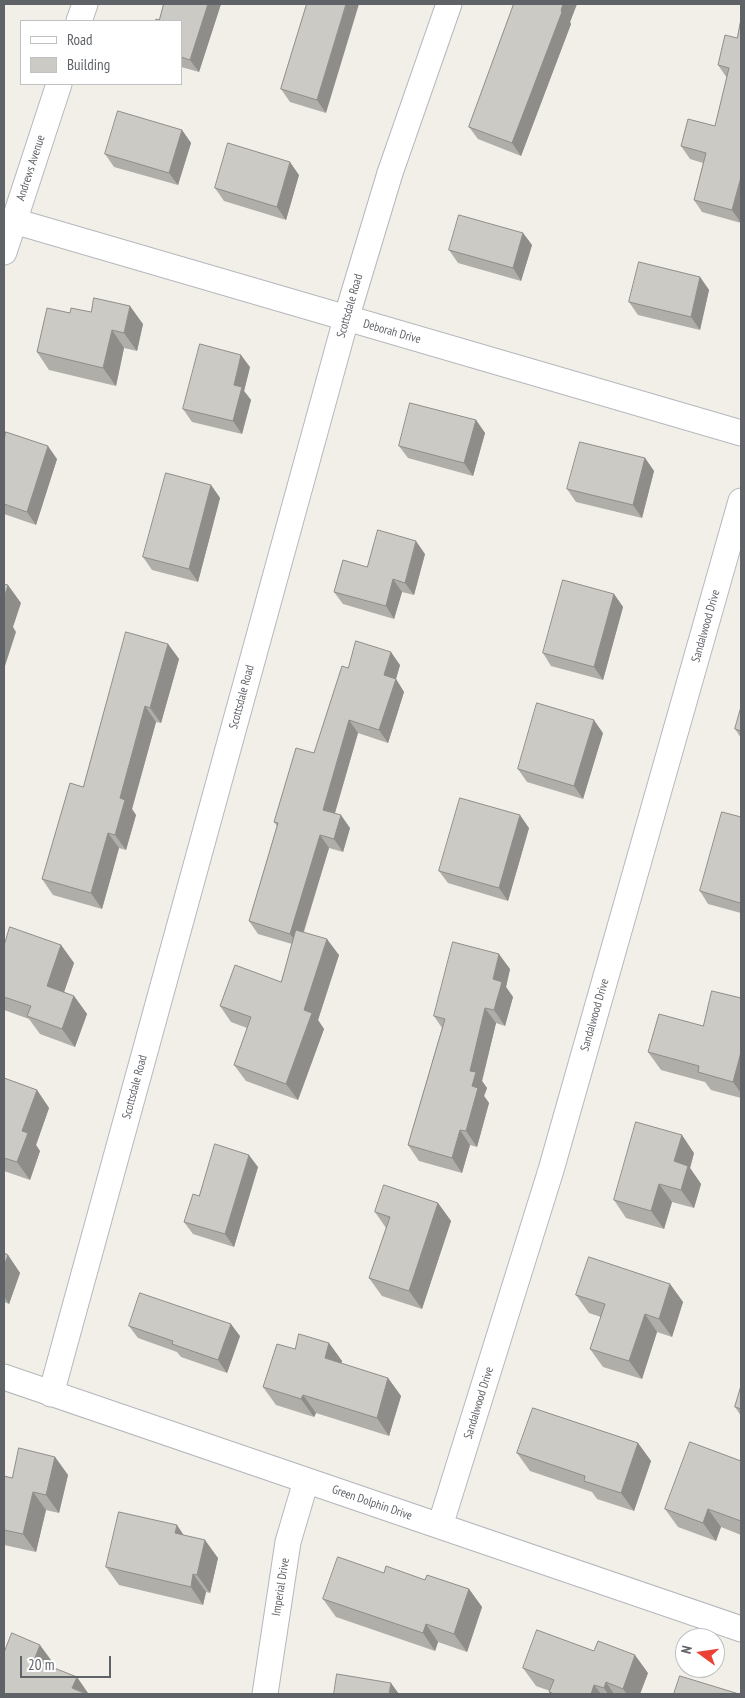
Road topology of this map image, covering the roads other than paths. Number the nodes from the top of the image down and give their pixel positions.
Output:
1 (85, 4) edge
2 (449, 4) edge
3 (79, 20) edge
4 (59, 85) edge
5 (14, 221) junction
6 (4, 252) edge
7 (346, 319) junction
8 (741, 433) edge
9 (741, 501) edge
10 (4, 1377) edge
11 (51, 1394) junction
12 (306, 1481) junction
13 (440, 1526) junction
14 (741, 1629) edge
15 (265, 1694) edge

1 - 3 street
2 - 7 street, Scottsdale Road
4 - 5 street, Andrews Avenue
5 - 6 street, Andrews Avenue
5 - 7 street, Deborah Drive
7 - 8 street, Deborah Drive
7 - 11 street, Scottsdale Road
9 - 13 street, Sandalwood Drive
10 - 11 street, Green Dolphin Drive
11 - 12 street, Green Dolphin Drive
12 - 13 street, Green Dolphin Drive
12 - 15 street, Imperial Drive
13 - 14 street, Green Dolphin Drive

